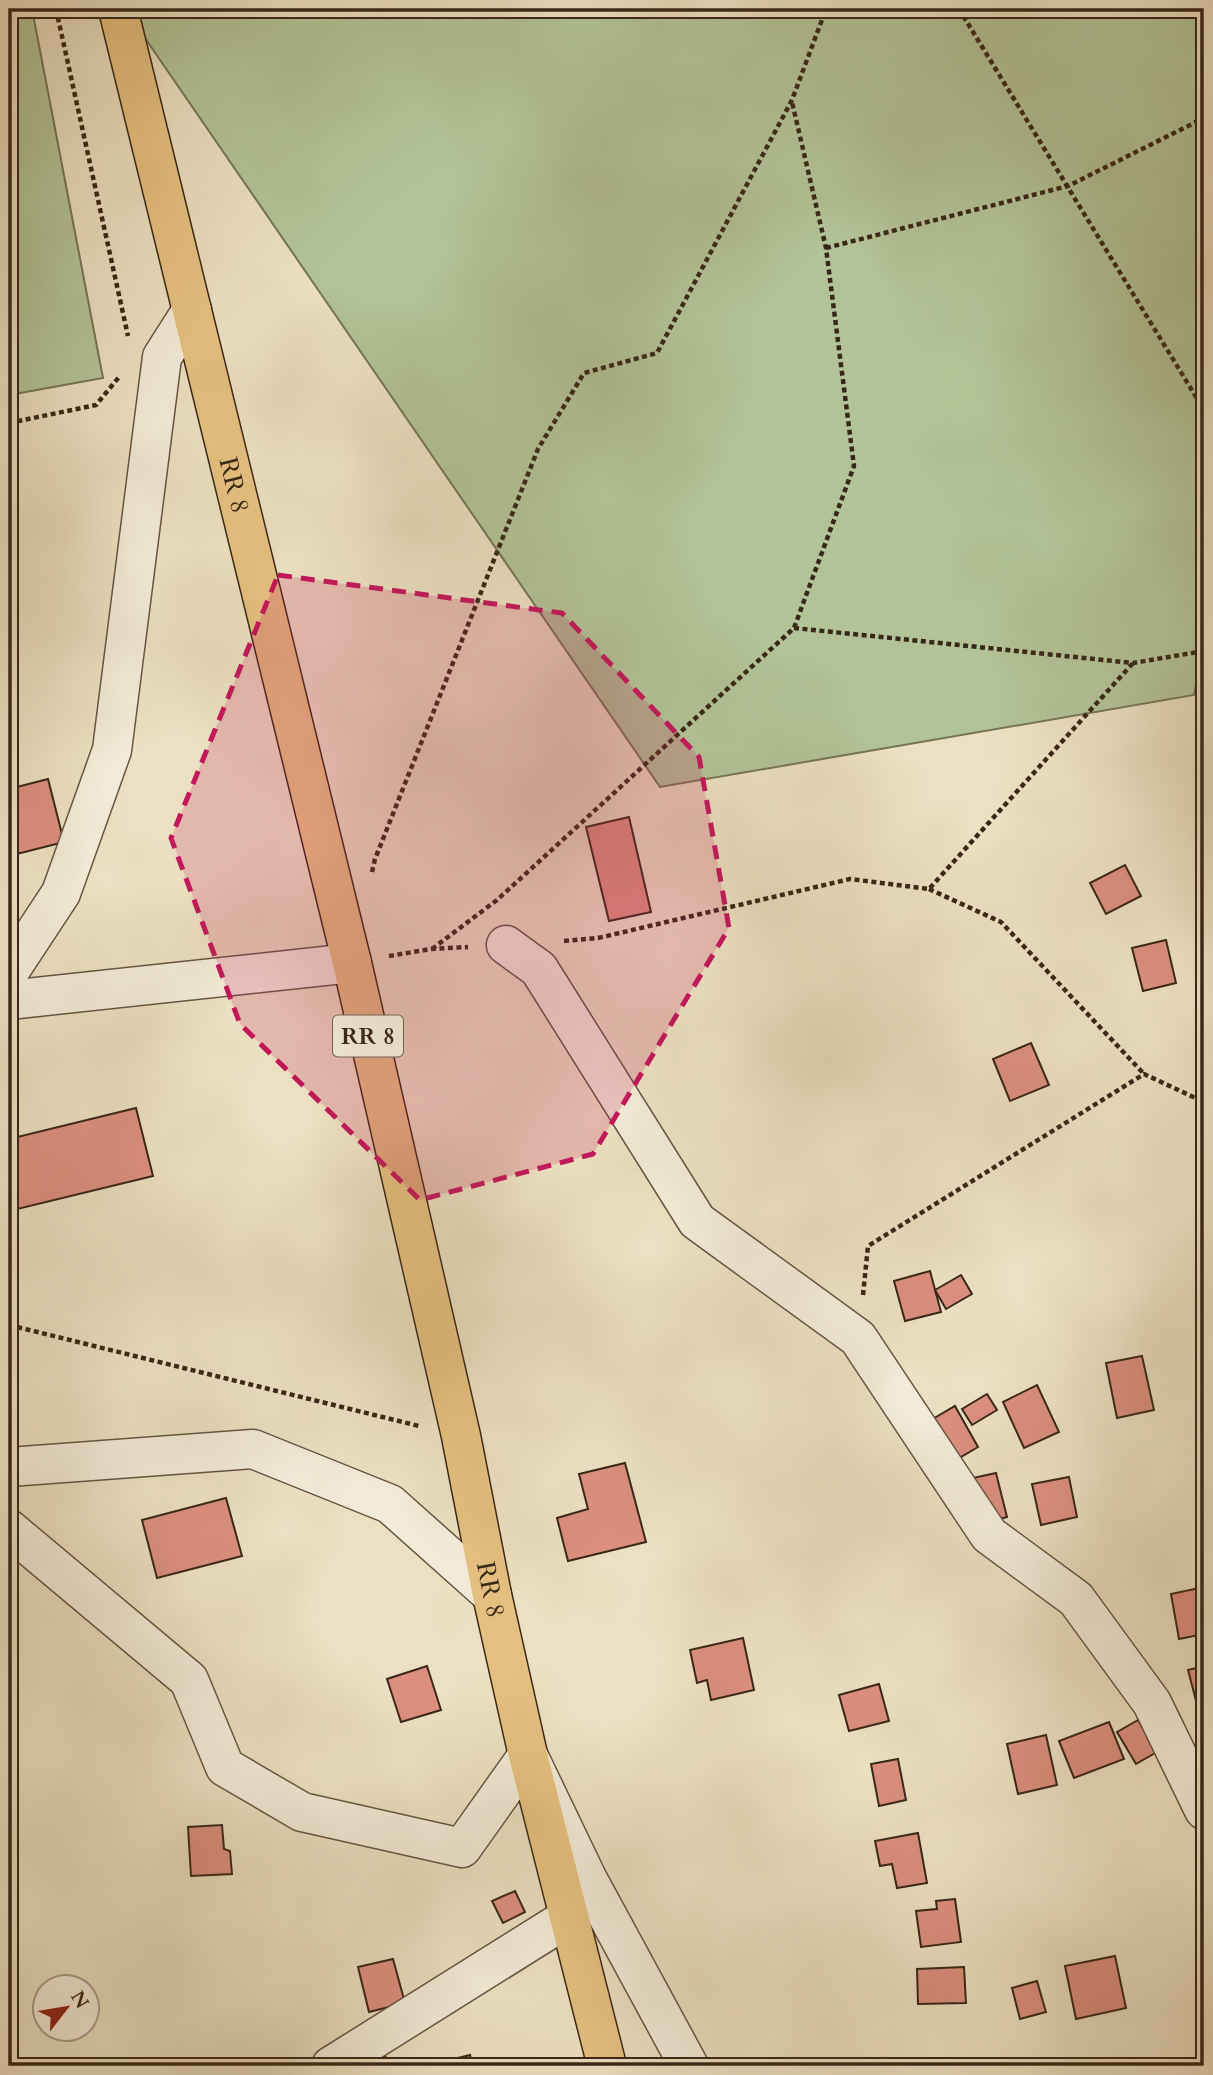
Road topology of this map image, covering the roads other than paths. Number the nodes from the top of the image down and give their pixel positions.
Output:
1 (118, 9) edge
2 (192, 310) junction
3 (506, 944) road end
4 (352, 963) junction
5 (9, 972) edge
6 (9, 1000) edge
7 (9, 1467) edge
8 (9, 1529) edge
9 (492, 1594) junction
10 (528, 1755) junction
11 (1204, 1810) edge
12 (569, 1917) junction
13 (331, 2066) edge
14 (607, 2066) edge
15 (689, 2066) edge

1 - 2 main road, RR 8 / RR 8
2 - 4 main road, RR 8 / RR 8
2 - 5 street
3 - 11 street
4 - 6 street
4 - 9 main road, RR 8 / RR 8
7 - 9 street
8 - 10 street
9 - 10 main road, RR 8 / RR 8
10 - 12 main road, RR 8 / RR 8
10 - 15 street
12 - 13 street
12 - 14 main road, RR 8 / RR 8

